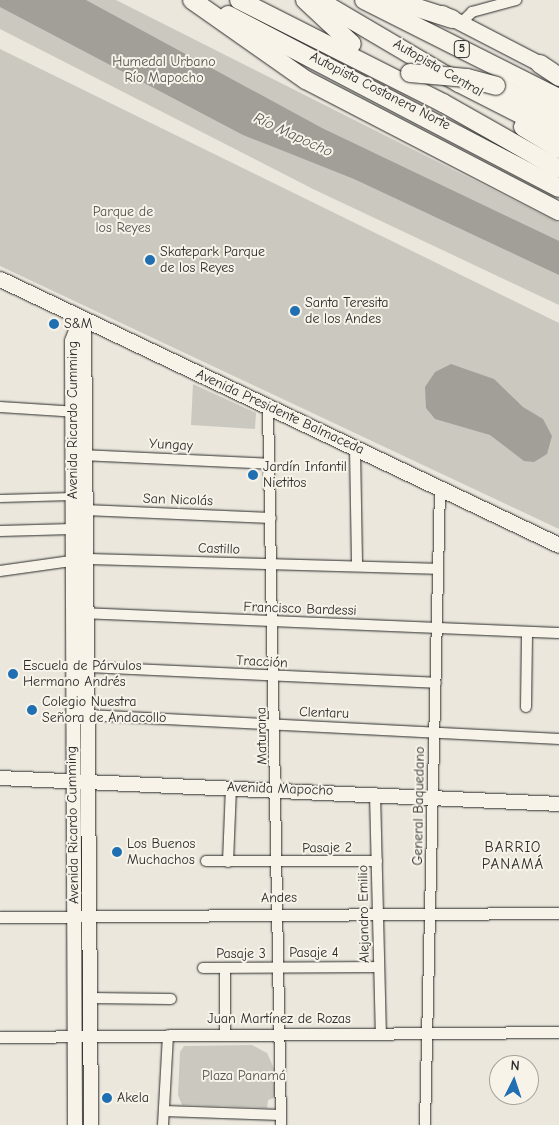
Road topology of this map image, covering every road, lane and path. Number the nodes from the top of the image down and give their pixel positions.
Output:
1 (192, 0) edge
2 (198, 0) edge
3 (239, 0) edge
4 (305, 0) edge
5 (318, 0) edge
6 (364, 0) edge
7 (393, 0) edge
8 (416, 0) edge
9 (516, 0) edge
10 (486, 4) edge
11 (457, 21) junction
12 (352, 44) dead end
13 (362, 61) junction
14 (540, 64) joint
15 (559, 76) edge
16 (459, 83) junction
17 (559, 98) edge
18 (403, 115) dead end
19 (559, 117) edge
20 (559, 134) edge
21 (559, 149) edge
22 (559, 169) edge
23 (559, 188) edge
24 (559, 198) edge
25 (559, 211) edge
26 (0, 280) edge
27 (82, 318) junction
28 (0, 407) edge
29 (268, 407) junction
30 (78, 412) junction
31 (355, 448) junction
32 (78, 455) junction
33 (269, 464) junction
34 (440, 489) junction
35 (72, 496) junction
36 (0, 498) edge
37 (85, 510) junction
38 (271, 518) junction
39 (72, 529) junction
40 (0, 532) edge
41 (559, 545) edge
42 (79, 561) junction
43 (272, 564) junction
44 (357, 566) junction
45 (438, 569) junction
46 (0, 571) edge
47 (72, 613) junction
48 (87, 613) junction
49 (273, 621) junction
50 (437, 628) junction
51 (527, 632) junction
52 (559, 633) edge
53 (87, 668) junction
54 (274, 676) junction
55 (436, 682) junction
56 (526, 707) dead end
57 (87, 715) junction
58 (275, 724) junction
59 (435, 731) junction
60 (559, 739) edge
61 (0, 778) edge
62 (72, 780) junction
63 (87, 781) junction
64 (231, 787) junction
65 (276, 789) junction
66 (376, 793) junction
67 (433, 796) junction
68 (559, 804) edge
69 (206, 861) dead end
70 (377, 861) junction
71 (228, 862) junction
72 (278, 862) junction
73 (430, 911) junction
74 (378, 912) junction
75 (559, 913) edge
76 (278, 914) junction
77 (74, 916) junction
78 (89, 916) junction
79 (0, 917) edge
80 (379, 966) junction
81 (279, 967) junction
82 (203, 968) dead end
83 (225, 968) junction
84 (89, 998) junction
85 (171, 999) dead end
86 (559, 1032) edge
87 (381, 1033) junction
88 (428, 1033) junction
89 (280, 1034) junction
90 (90, 1035) junction
91 (168, 1035) junction
92 (225, 1035) junction
93 (75, 1036) junction
94 (0, 1037) edge
95 (164, 1111) junction
96 (281, 1120) edge
97 (75, 1125) edge
98 (91, 1125) edge
99 (163, 1125) edge
100 (424, 1125) edge

1 - 25 highway
2 - 23 highway, Autopista Costanera Norte
3 - 13 highway, Autopista Costanera Norte
4 - 12 highway
5 - 16 highway, Autopista Central / 5
6 - 17 highway, Autopista Central / 5
7 - 11 highway
8 - 11 main road
9 - 10 street
10 - 11 street
11 - 14 main road
13 - 19 highway, bridge
13 - 22 highway, Autopista Costanera Norte
14 - 15 highway
16 - 20 highway, Autopista Central / 5
16 - 21 highway
18 - 24 highway
26 - 27 main road, Avenida Presidente Balmaceda
27 - 29 main road, Avenida Presidente Balmaceda
27 - 30 main road, Avenida Ricardo Cumming
28 - 30 street
29 - 31 main road, Avenida Presidente Balmaceda
29 - 33 street, Maturana
30 - 32 main road, Avenida Ricardo Cumming
31 - 34 main road, Avenida Presidente Balmaceda
31 - 44 street
32 - 33 street, Yungay
32 - 35 main road, Avenida Ricardo Cumming
32 - 37 main road, Avenida Ricardo Cumming
33 - 38 street, Maturana
34 - 41 main road, Avenida Presidente Balmaceda
34 - 45 street, General Baquedano
35 - 36 street
35 - 39 main road, Avenida Ricardo Cumming
37 - 38 street, San Nicolás
37 - 42 main road, Avenida Ricardo Cumming
38 - 43 street, Maturana
39 - 40 street
39 - 42 main road, Avenida Ricardo Cumming
42 - 43 street, Castillo
42 - 46 street, Castillo
42 - 47 main road, Avenida Ricardo Cumming
42 - 48 main road, Avenida Ricardo Cumming
43 - 44 street, Castillo
43 - 49 street, Maturana
44 - 45 street, Castillo
45 - 50 street, General Baquedano
47 - 48 street, Francisco Bardessi
47 - 62 main road, Avenida Ricardo Cumming
48 - 49 street, Francisco Bardessi
48 - 53 main road, Avenida Ricardo Cumming
49 - 50 street, Francisco Bardessi
49 - 54 street, Maturana
50 - 51 street, Francisco Bardessi
50 - 55 street, General Baquedano
51 - 52 street, Francisco Bardessi
51 - 56 street
53 - 54 street, Tracción
53 - 57 main road, Avenida Ricardo Cumming
54 - 55 street, Tracción
54 - 58 street, Maturana
55 - 59 street, General Baquedano
57 - 58 street, Clentaru
57 - 63 main road, Avenida Ricardo Cumming
58 - 59 street, Clentaru
58 - 65 street, Maturana
59 - 60 street, Clentaru
59 - 67 street, General Baquedano
61 - 62 main road, Avenida Mapocho
62 - 63 main road, Avenida Mapocho
62 - 77 main road, Avenida Ricardo Cumming
63 - 64 main road, Avenida Mapocho
63 - 78 main road, Avenida Ricardo Cumming
64 - 65 main road, Avenida Mapocho
64 - 71 street
65 - 66 main road, Avenida Mapocho
65 - 72 street, Maturana
66 - 67 main road, Avenida Mapocho
66 - 70 street, Alejandro Emilio
67 - 68 main road, Avenida Mapocho
67 - 73 street, General Baquedano
69 - 71 street, Pasaje 2
70 - 72 street, Pasaje 2
70 - 74 street, Alejandro Emilio
71 - 72 street, Pasaje 2
72 - 76 street, Maturana
73 - 74 street, Andes
73 - 75 street, Andes
73 - 88 street, General Baquedano
74 - 76 street, Andes
74 - 80 street, Alejandro Emilio
76 - 78 street, Andes
76 - 81 street, Maturana
77 - 78 street, Andes
77 - 79 street, Andes
77 - 93 main road, Avenida Ricardo Cumming
78 - 84 main road, Avenida Ricardo Cumming
80 - 81 street, Pasaje 4
80 - 87 street, Alejandro Emilio
81 - 83 street, Pasaje 3
81 - 89 street, Maturana
82 - 83 street, Pasaje 3
83 - 92 street
84 - 85 street
84 - 90 main road, Avenida Ricardo Cumming
86 - 88 street, Juan Martínez de Rozas
87 - 88 street, Juan Martínez de Rozas
87 - 89 street, Juan Martínez de Rozas
88 - 100 street, General Baquedano
89 - 92 street, Juan Martínez de Rozas
89 - 96 street, Maturana
90 - 91 street, Juan Martínez de Rozas
90 - 93 street, Juan Martínez de Rozas
90 - 98 main road, Avenida Ricardo Cumming
91 - 92 street, Juan Martínez de Rozas
91 - 95 street
93 - 94 street, Juan Martínez de Rozas
93 - 97 main road, Avenida Ricardo Cumming
95 - 96 street
95 - 99 street

